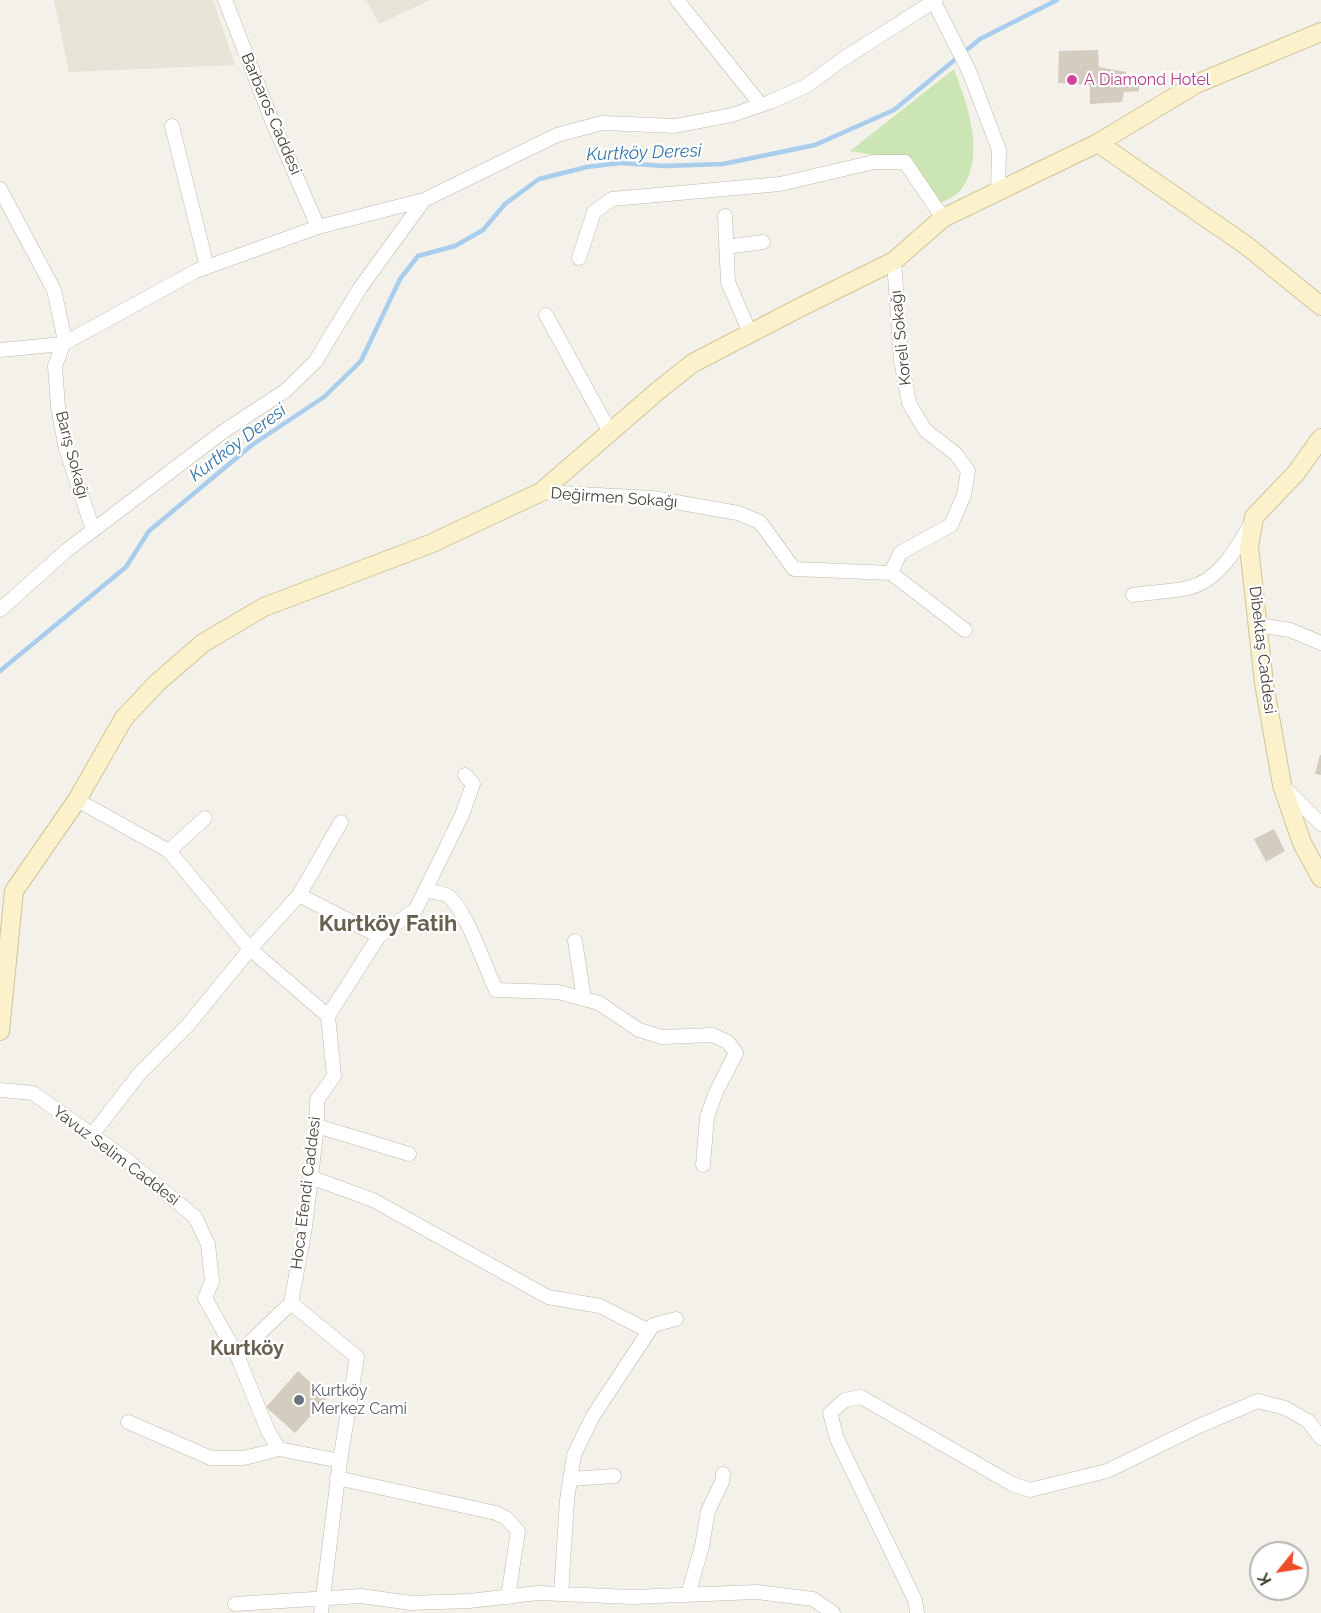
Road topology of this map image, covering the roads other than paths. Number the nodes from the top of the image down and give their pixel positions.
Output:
1 (225, 0) edge
2 (677, 0) edge
3 (934, 0) edge
4 (1321, 32) edge
5 (761, 105) junction
6 (172, 126) dead end
7 (1098, 143) junction
8 (0, 189) edge
9 (998, 192) junction
10 (424, 200) junction
11 (6, 212) edge
12 (725, 216) dead end
13 (943, 218) junction
14 (318, 227) junction
15 (763, 242) dead end
16 (726, 247) junction
17 (579, 258) dead end
18 (894, 261) junction
19 (207, 267) junction
20 (1321, 306) edge
21 (546, 315) dead end
22 (750, 333) junction
23 (63, 344) junction
24 (0, 350) edge
25 (610, 432) junction
26 (1321, 438) edge
27 (540, 492) junction
28 (1254, 517) junction
29 (93, 530) junction
30 (891, 573) junction
31 (1132, 595) dead end
32 (0, 610) edge
33 (1258, 625) junction
34 (965, 630) dead end
35 (1321, 643) edge
36 (465, 775) dead end
37 (1282, 785) junction
38 (77, 800) junction
39 (205, 818) dead end
40 (341, 822) dead end
41 (1321, 824) edge
42 (169, 851) junction
43 (1321, 878) edge
44 (425, 891) junction
45 (299, 895) junction
46 (379, 936) junction
47 (575, 941) dead end
48 (250, 949) junction
49 (584, 999) junction
50 (328, 1016) junction
51 (0, 1031) edge
52 (0, 1090) edge
53 (317, 1126) junction
54 (92, 1135) junction
55 (410, 1154) dead end
56 (703, 1165) dead end
57 (310, 1177) junction
58 (291, 1303) junction
59 (676, 1319) dead end
60 (649, 1331) junction
61 (237, 1355) junction
62 (128, 1422) dead end
63 (1321, 1438) edge
64 (279, 1449) junction
65 (340, 1461) junction
66 (723, 1474) dead end
67 (614, 1476) dead end
68 (337, 1478) junction
69 (570, 1479) junction
70 (561, 1594) junction
71 (688, 1595) junction
72 (323, 1597) junction
73 (508, 1597) junction
74 (235, 1604) dead end
75 (321, 1613) edge
76 (833, 1613) edge
77 (917, 1613) edge

1 - 14 street, Barbaros Caddesi
2 - 5 street
3 - 5 street
3 - 9 street
4 - 7 street
5 - 10 street
6 - 19 street
7 - 9 street
7 - 20 street
8 - 11 street
9 - 13 street
10 - 14 street
10 - 29 street
11 - 23 street
12 - 16 street
13 - 17 street
13 - 18 street
14 - 19 street
15 - 16 street
16 - 22 street
18 - 22 street
18 - 30 street, Koreli Sokağı
19 - 23 street
21 - 25 street
22 - 25 street
23 - 24 street
23 - 29 street, Barış Sokağı
25 - 27 street
26 - 28 street
27 - 30 street, Değirmen Sokağı
27 - 38 street
28 - 31 street
28 - 33 street, Dibektaş Caddesi
29 - 32 street
30 - 34 street
33 - 35 street
33 - 37 street, Dibektaş Caddesi
36 - 44 street
37 - 41 street
37 - 43 street, Dibektaş Caddesi
38 - 42 street
38 - 51 street
39 - 42 street
40 - 45 street
42 - 48 street
44 - 46 street
44 - 49 street
45 - 46 street
45 - 48 street
46 - 50 street
47 - 49 street
48 - 50 street
48 - 54 street
49 - 56 street
50 - 53 street, Hoca Efendi Caddesi
52 - 54 street, Yavuz Selim Caddesi
53 - 55 street
53 - 57 street, Hoca Efendi Caddesi
54 - 61 street, Yavuz Selim Caddesi
57 - 58 street, Hoca Efendi Caddesi
57 - 60 street
58 - 61 street
58 - 65 street
59 - 60 street
60 - 69 street
61 - 64 street, Yavuz Selim Caddesi
62 - 64 street
63 - 77 street
64 - 65 street
65 - 68 street
66 - 71 street
67 - 69 street
68 - 72 street
68 - 73 street
69 - 70 street
70 - 71 street
70 - 73 street
71 - 76 street
72 - 73 street
72 - 74 street
72 - 75 street

